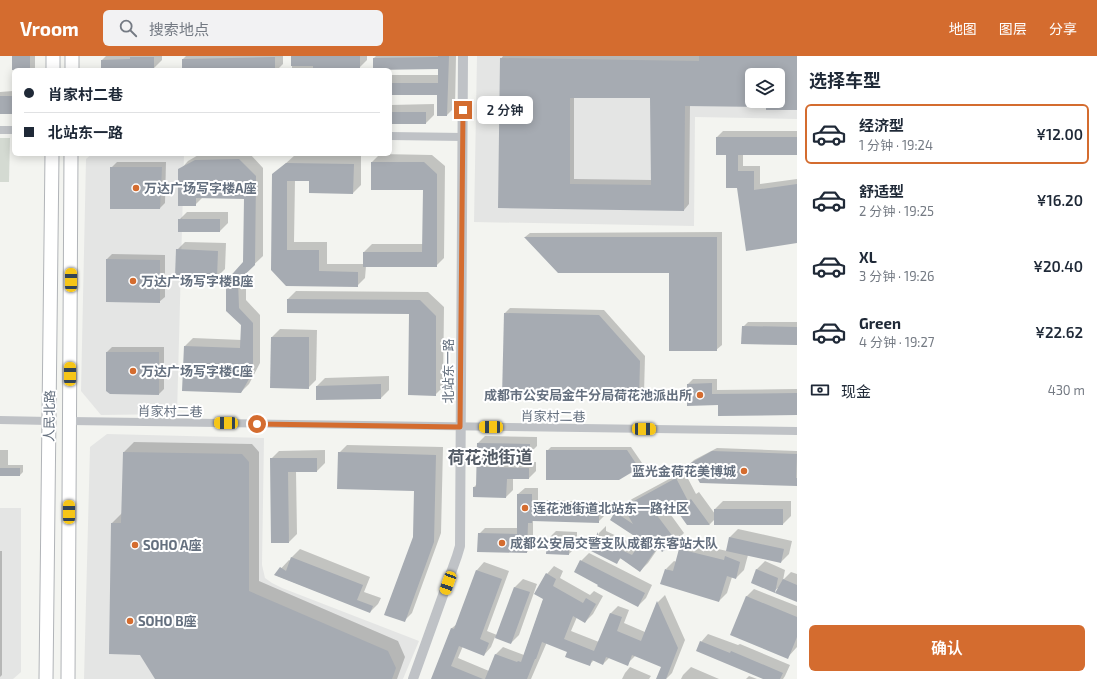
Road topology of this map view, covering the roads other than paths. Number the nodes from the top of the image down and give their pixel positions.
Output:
1 (53, 56) edge
2 (72, 56) edge
3 (463, 56) edge
4 (52, 68) edge
5 (72, 68) edge
6 (0, 130) edge
7 (12, 130) edge
8 (392, 136) edge
9 (463, 137) junction
10 (52, 156) edge
11 (71, 156) edge
12 (0, 420) edge
13 (49, 421) junction
14 (70, 421) junction
15 (460, 427) junction
16 (797, 431) edge
17 (46, 679) edge
18 (68, 679) edge
19 (413, 679) edge

1 - 4 main road
2 - 5 main road
3 - 9 street, 北站东一路
6 - 7 street
8 - 9 street
9 - 15 street, 北站东一路
10 - 13 main road, 人民北路
11 - 14 main road, 人民北路
12 - 13 street
13 - 17 main road, 人民北路
14 - 15 street, 肖家村二巷
14 - 18 main road, 人民北路
15 - 16 street, 肖家村二巷
15 - 19 street, 北站东一路

